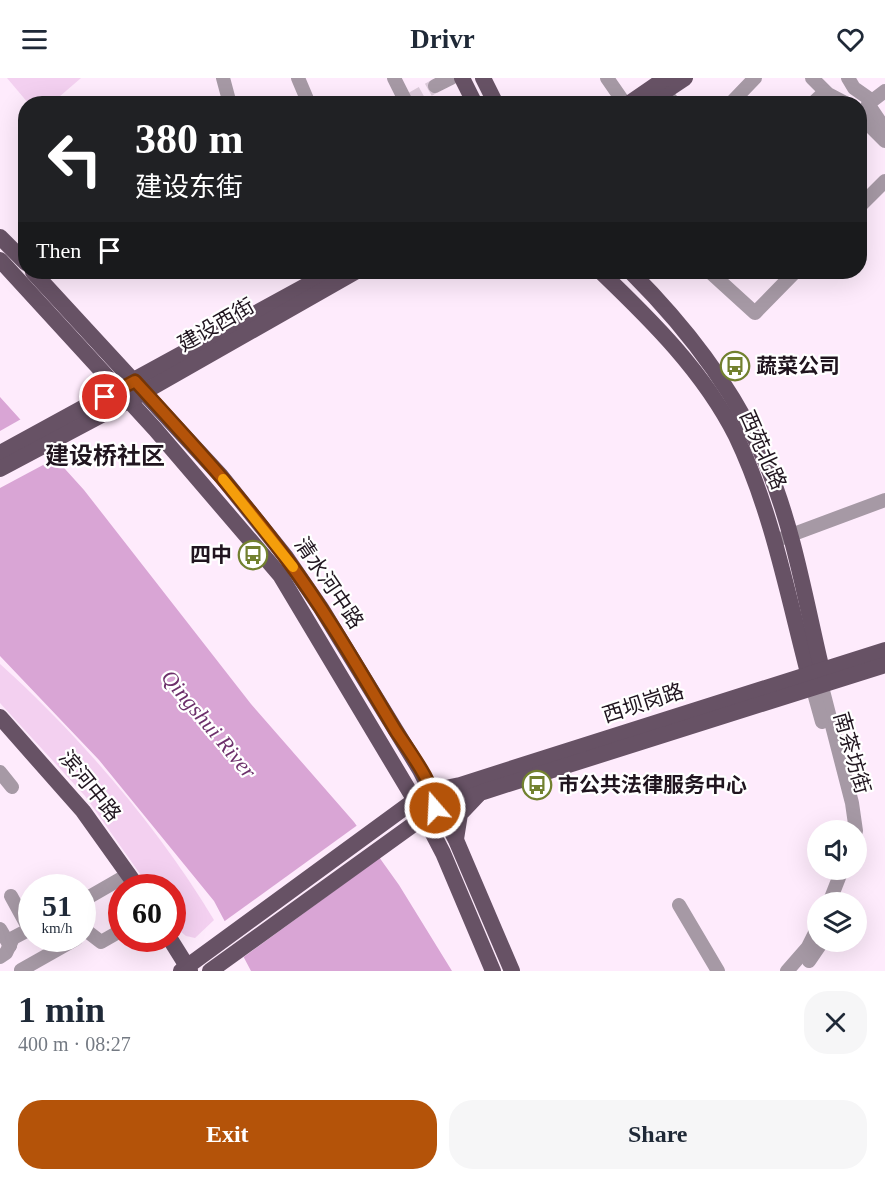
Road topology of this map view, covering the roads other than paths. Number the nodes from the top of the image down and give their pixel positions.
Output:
1 (222, 78) edge
2 (394, 78) edge
3 (451, 78) edge
4 (462, 78) edge
5 (483, 78) edge
6 (607, 78) edge
7 (685, 78) edge
8 (755, 78) edge
9 (812, 78) edge
10 (848, 78) edge
11 (304, 80) edge
12 (435, 86) tunnel mouth
13 (665, 90) edge
14 (825, 92) junction
15 (885, 92) edge
16 (228, 96) edge
17 (307, 96) edge
18 (404, 96) edge
19 (471, 96) edge
20 (492, 96) edge
21 (621, 96) edge
22 (649, 96) edge
23 (738, 96) edge
24 (821, 96) edge
25 (832, 96) edge
26 (865, 96) edge
27 (867, 97) edge
28 (871, 100) junction
29 (867, 128) edge
30 (885, 129) edge
31 (885, 141) edge
32 (885, 181) edge
33 (867, 199) edge
34 (0, 237) edge
35 (18, 255) edge
36 (0, 260) edge
37 (18, 277) edge
38 (20, 279) edge
39 (39, 279) edge
40 (319, 279) edge
41 (342, 279) edge
42 (608, 279) edge
43 (637, 279) edge
44 (721, 279) edge
45 (788, 279) edge
46 (108, 364) junction
47 (177, 365) junction
48 (140, 386) junction
49 (125, 395) junction
50 (94, 410) junction
51 (147, 419) junction
52 (173, 423) junction
53 (56, 431) junction
54 (0, 453) edge
55 (0, 469) edge
56 (885, 500) edge
57 (781, 539) junction
58 (885, 650) edge
59 (885, 664) edge
60 (816, 678) junction
61 (0, 717) edge
62 (0, 732) edge
63 (420, 770) junction
64 (0, 772) edge
65 (404, 780) junction
66 (460, 785) junction
67 (12, 787) dead end
68 (483, 792) junction
69 (427, 804) junction
70 (398, 812) junction
71 (848, 820) edge
72 (854, 820) edge
73 (456, 840) junction
74 (387, 842) junction
75 (441, 849) junction
76 (121, 874) edge
77 (123, 874) edge
78 (11, 896) dead end
79 (679, 905) dead end
80 (18, 908) edge
81 (0, 929) edge
82 (18, 936) edge
83 (10, 946) junction
84 (807, 949) edge
85 (50, 952) edge
86 (168, 952) edge
87 (175, 952) edge
88 (812, 952) edge
89 (0, 957) edge
90 (21, 970) edge
91 (183, 970) edge
92 (794, 970) edge
93 (210, 971) edge
94 (493, 971) edge
95 (512, 971) edge
96 (718, 971) edge

1 - 16 street
2 - 18 street
3 - 12 street
4 - 19 main road
5 - 20 main road
6 - 21 street
7 - 13 main road
8 - 23 street
9 - 14 street
10 - 26 street
11 - 17 street
13 - 22 main road
14 - 24 street
14 - 25 street
15 - 28 street
27 - 28 street
28 - 30 street
29 - 31 street
32 - 33 street
34 - 35 main road
36 - 37 main road, 清水河中路
38 - 46 main road, 清水河中路
39 - 46 main road, 清水河中路
40 - 47 main road, 建设西街
41 - 47 main road, 建设西街
42 - 57 main road, 西苑北路
43 - 57 main road, 西苑北路
44 - 45 street
46 - 47 main road
46 - 48 main road, 清水河中路
46 - 49 main road, 清水河中路
46 - 50 main road
47 - 48 main road, 建设西街
47 - 52 main road
48 - 49 main road, 建设西街
48 - 52 main road, 清水河中路
49 - 50 main road, 建设西街
49 - 51 main road, 清水河中路
50 - 51 main road
50 - 53 main road, 建设西街
51 - 65 main road, 清水河中路
52 - 63 main road, 清水河中路
53 - 54 main road
53 - 55 main road
56 - 57 street
57 - 60 main road, 西苑北路
58 - 60 main road, 西坝岗路
59 - 60 main road, 西坝岗路
60 - 66 main road, 西坝岗路
60 - 68 main road, 西坝岗路
60 - 71 street, 南茶坊街
60 - 72 street, 南茶坊街
61 - 77 main road, 滨河中路
62 - 76 main road, 滨河中路
63 - 66 main road
63 - 69 main road, 清水河中路
64 - 67 street
65 - 69 main road, 清水河中路
65 - 70 main road
66 - 69 main road, 西坝岗路
68 - 69 main road, 西坝岗路
68 - 73 main road
69 - 70 main road
69 - 73 main road, 清水河中路
69 - 74 main road
69 - 75 main road, 清水河中路
70 - 91 main road
73 - 95 main road, 清水河中路
74 - 75 main road
74 - 93 main road
75 - 94 main road, 清水河中路
78 - 80 street
79 - 96 street
81 - 83 street
82 - 83 street
83 - 89 street
84 - 92 street
85 - 90 street
86 - 91 main road
87 - 91 main road
88 - 92 street

